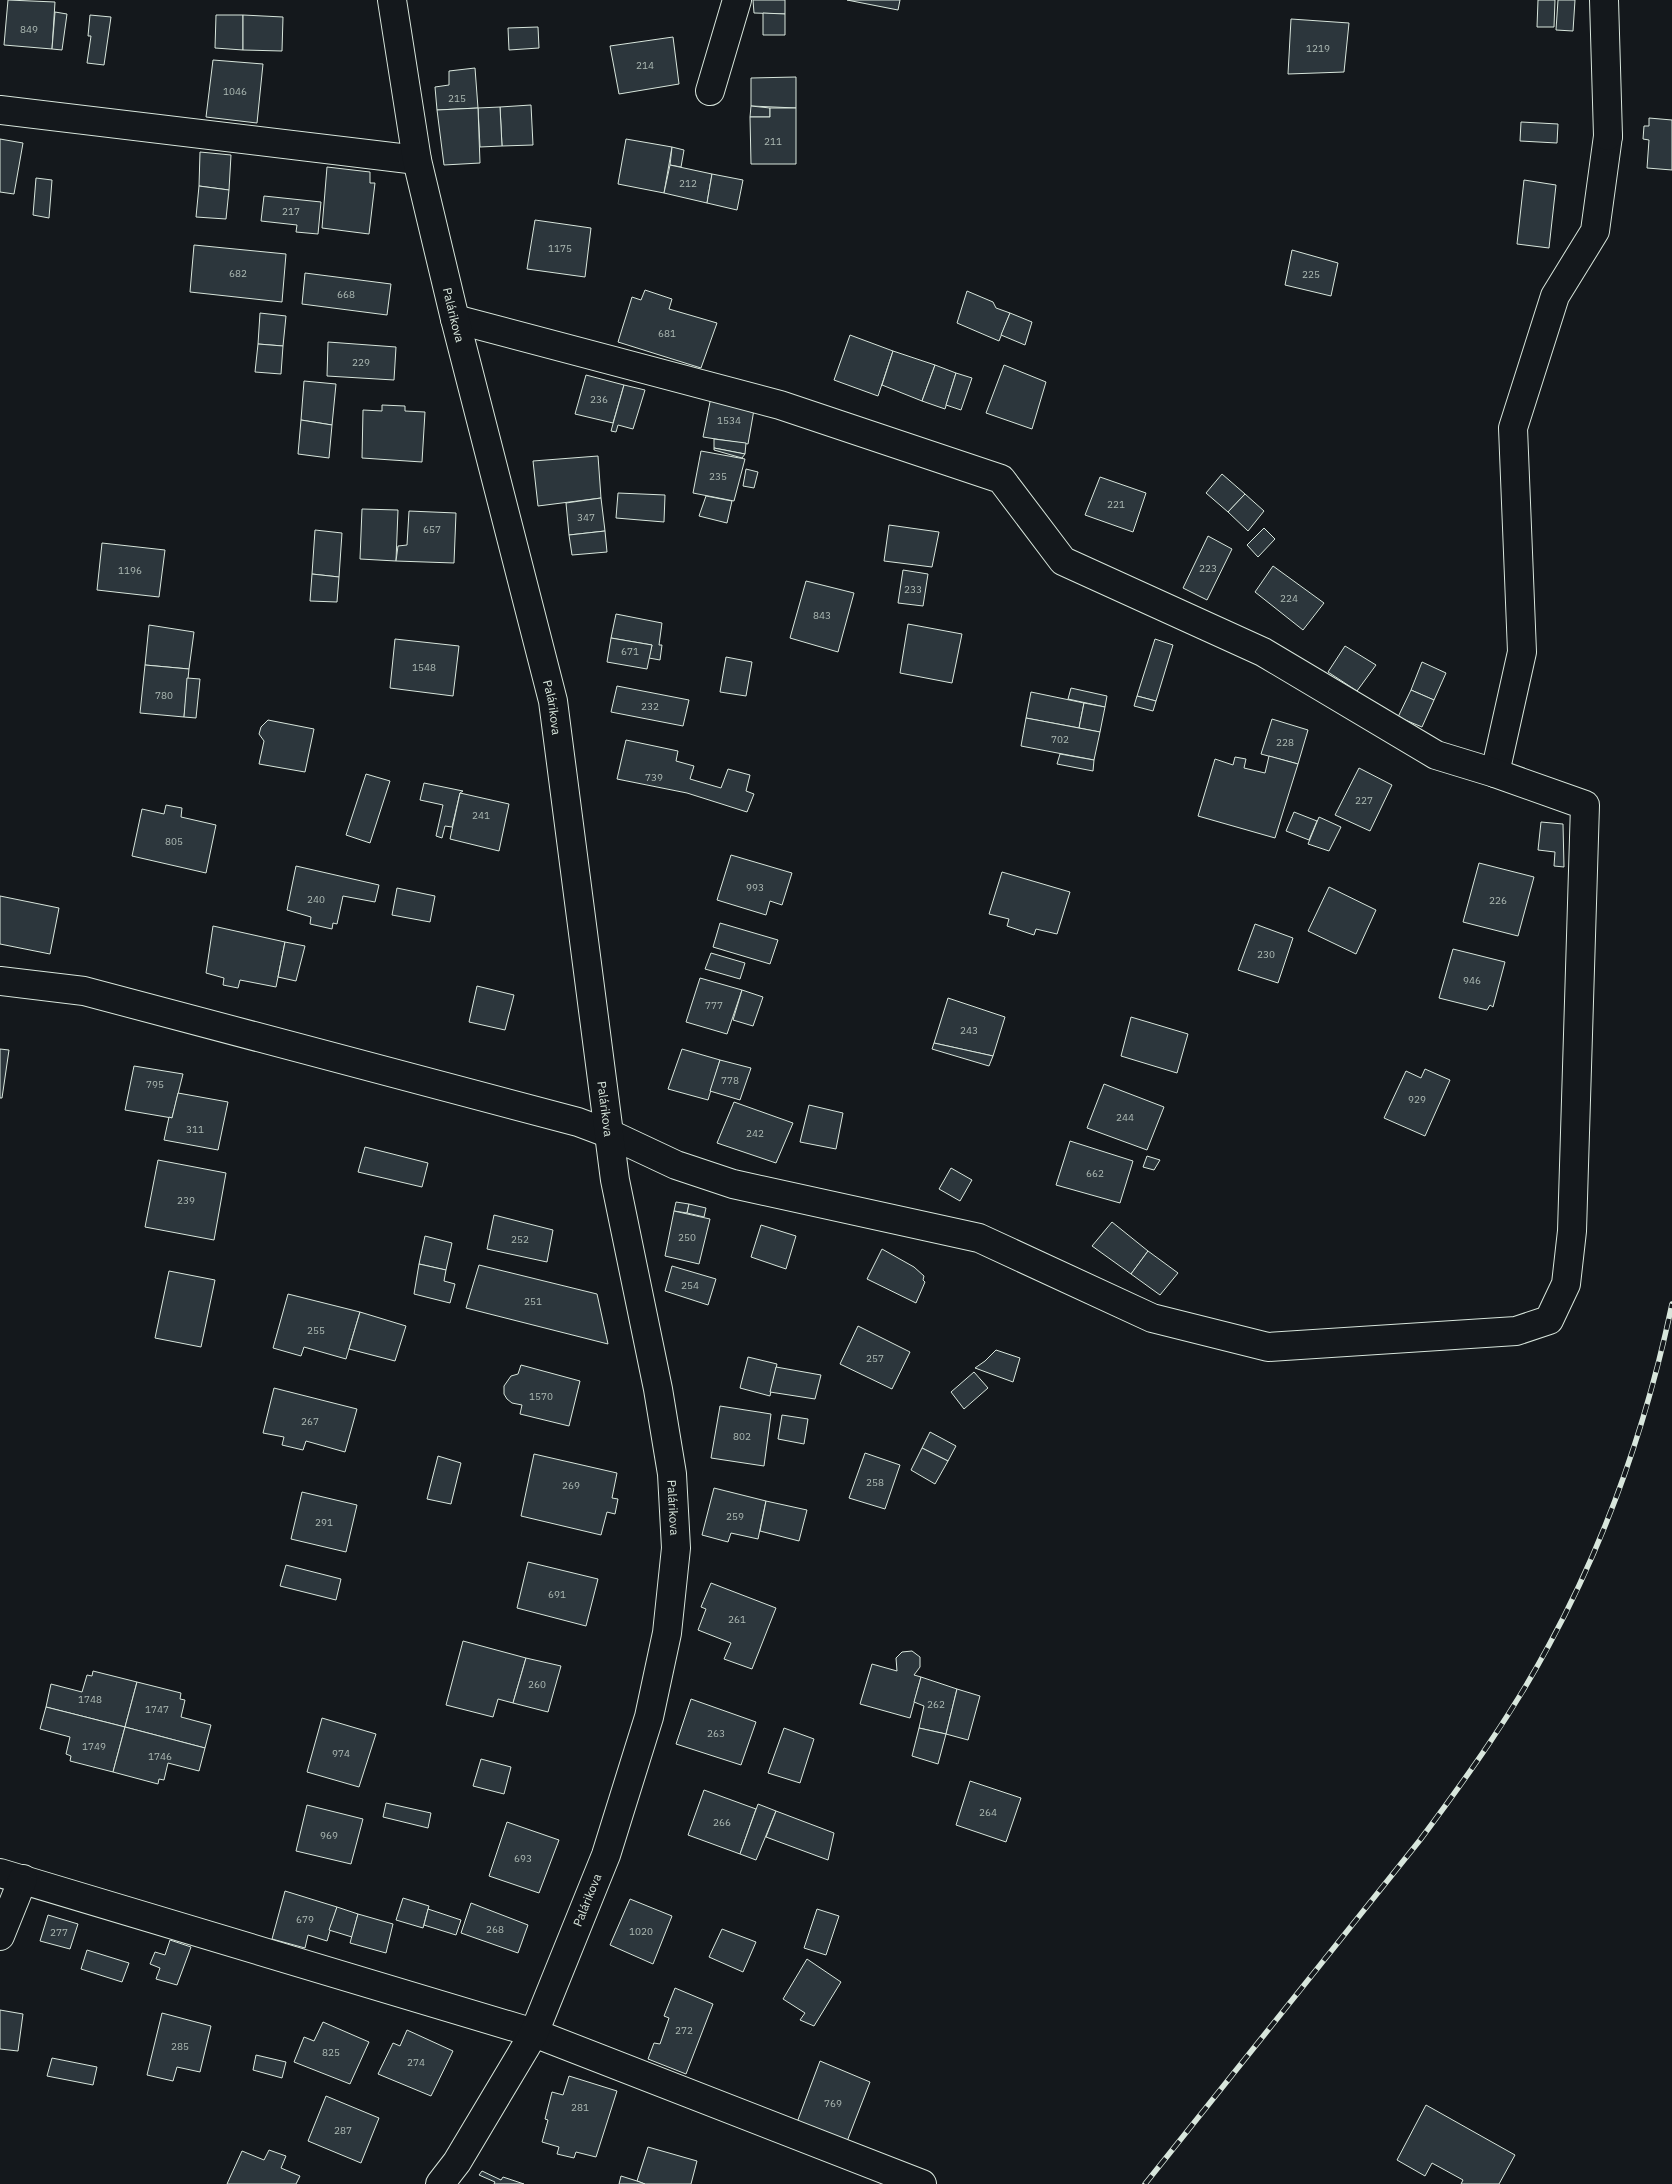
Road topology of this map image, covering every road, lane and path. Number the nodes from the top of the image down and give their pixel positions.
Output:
1 (392, 0) edge
2 (737, 0) edge
3 (1604, 0) edge
4 (710, 91) dead end
5 (0, 110) edge
6 (417, 160) junction
7 (455, 319) junction
8 (1495, 773) junction
9 (0, 981) edge
10 (610, 1134) junction
11 (12, 1876) edge
12 (0, 1936) edge
13 (534, 2033) junction
14 (440, 2184) edge
15 (922, 2184) edge

1 - 6 street, Palárikova
2 - 4 street
3 - 8 street
5 - 6 street
6 - 7 street, Palárikova
7 - 8 street
7 - 10 street, Palárikova
8 - 10 street
9 - 10 street
10 - 13 street, Palárikova
11 - 12 street
11 - 13 street
13 - 14 street, Palárikova
13 - 15 street

